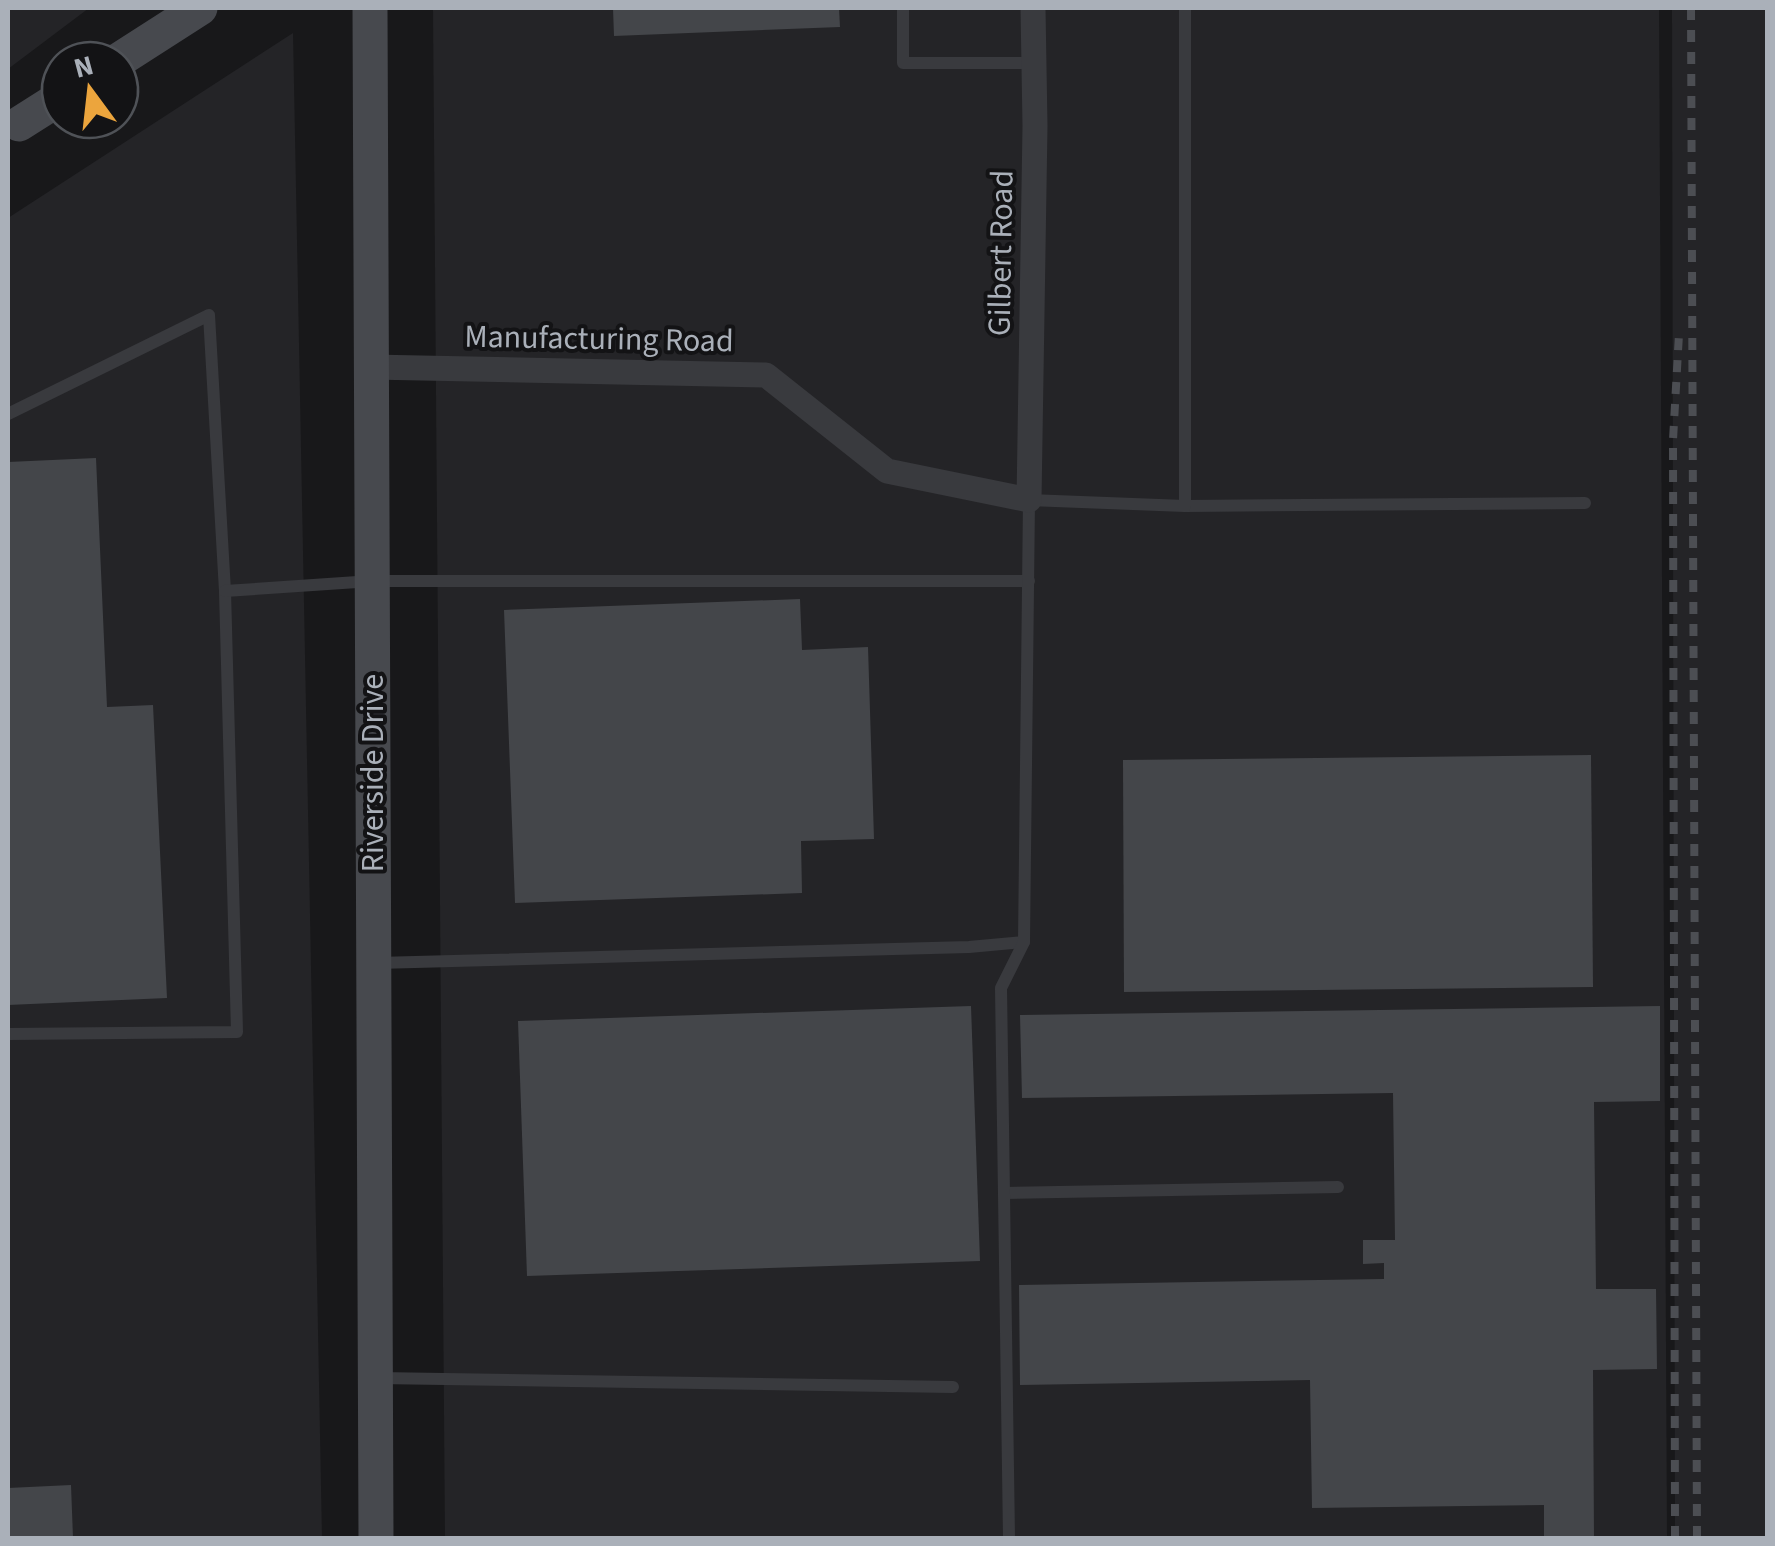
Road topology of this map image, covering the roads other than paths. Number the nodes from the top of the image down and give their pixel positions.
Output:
1 (200, 8) edge
2 (370, 8) edge
3 (902, 8) edge
4 (1034, 8) edge
5 (1184, 8) edge
6 (140, 47) edge
7 (1034, 63) junction
8 (40, 110) edge
9 (18, 124) dead end
10 (371, 367) junction
11 (8, 414) edge
12 (1029, 500) junction
13 (1585, 503) dead end
14 (1185, 506) junction
15 (372, 581) junction
16 (1029, 581) junction
17 (225, 591) junction
18 (1024, 942) junction
19 (374, 963) junction
20 (8, 1034) edge
21 (1338, 1187) dead end
22 (1004, 1193) junction
23 (376, 1378) junction
24 (953, 1388) dead end
25 (376, 1538) edge
26 (1010, 1538) edge

1 - 6 street
2 - 10 street, Riverside Drive
3 - 7 lane
4 - 7 street, Gilbert Road
5 - 14 lane
7 - 12 street, Gilbert Road
8 - 9 street
10 - 12 street, Manufacturing Road
10 - 15 street, Riverside Drive
11 - 17 lane
12 - 14 lane
12 - 16 lane
13 - 14 lane
15 - 16 lane
15 - 17 lane
15 - 19 street, Riverside Drive
16 - 18 lane
17 - 20 lane
18 - 19 lane
18 - 22 lane
19 - 23 street, Riverside Drive
21 - 22 lane
22 - 26 lane
23 - 24 lane
23 - 25 street, Riverside Drive

